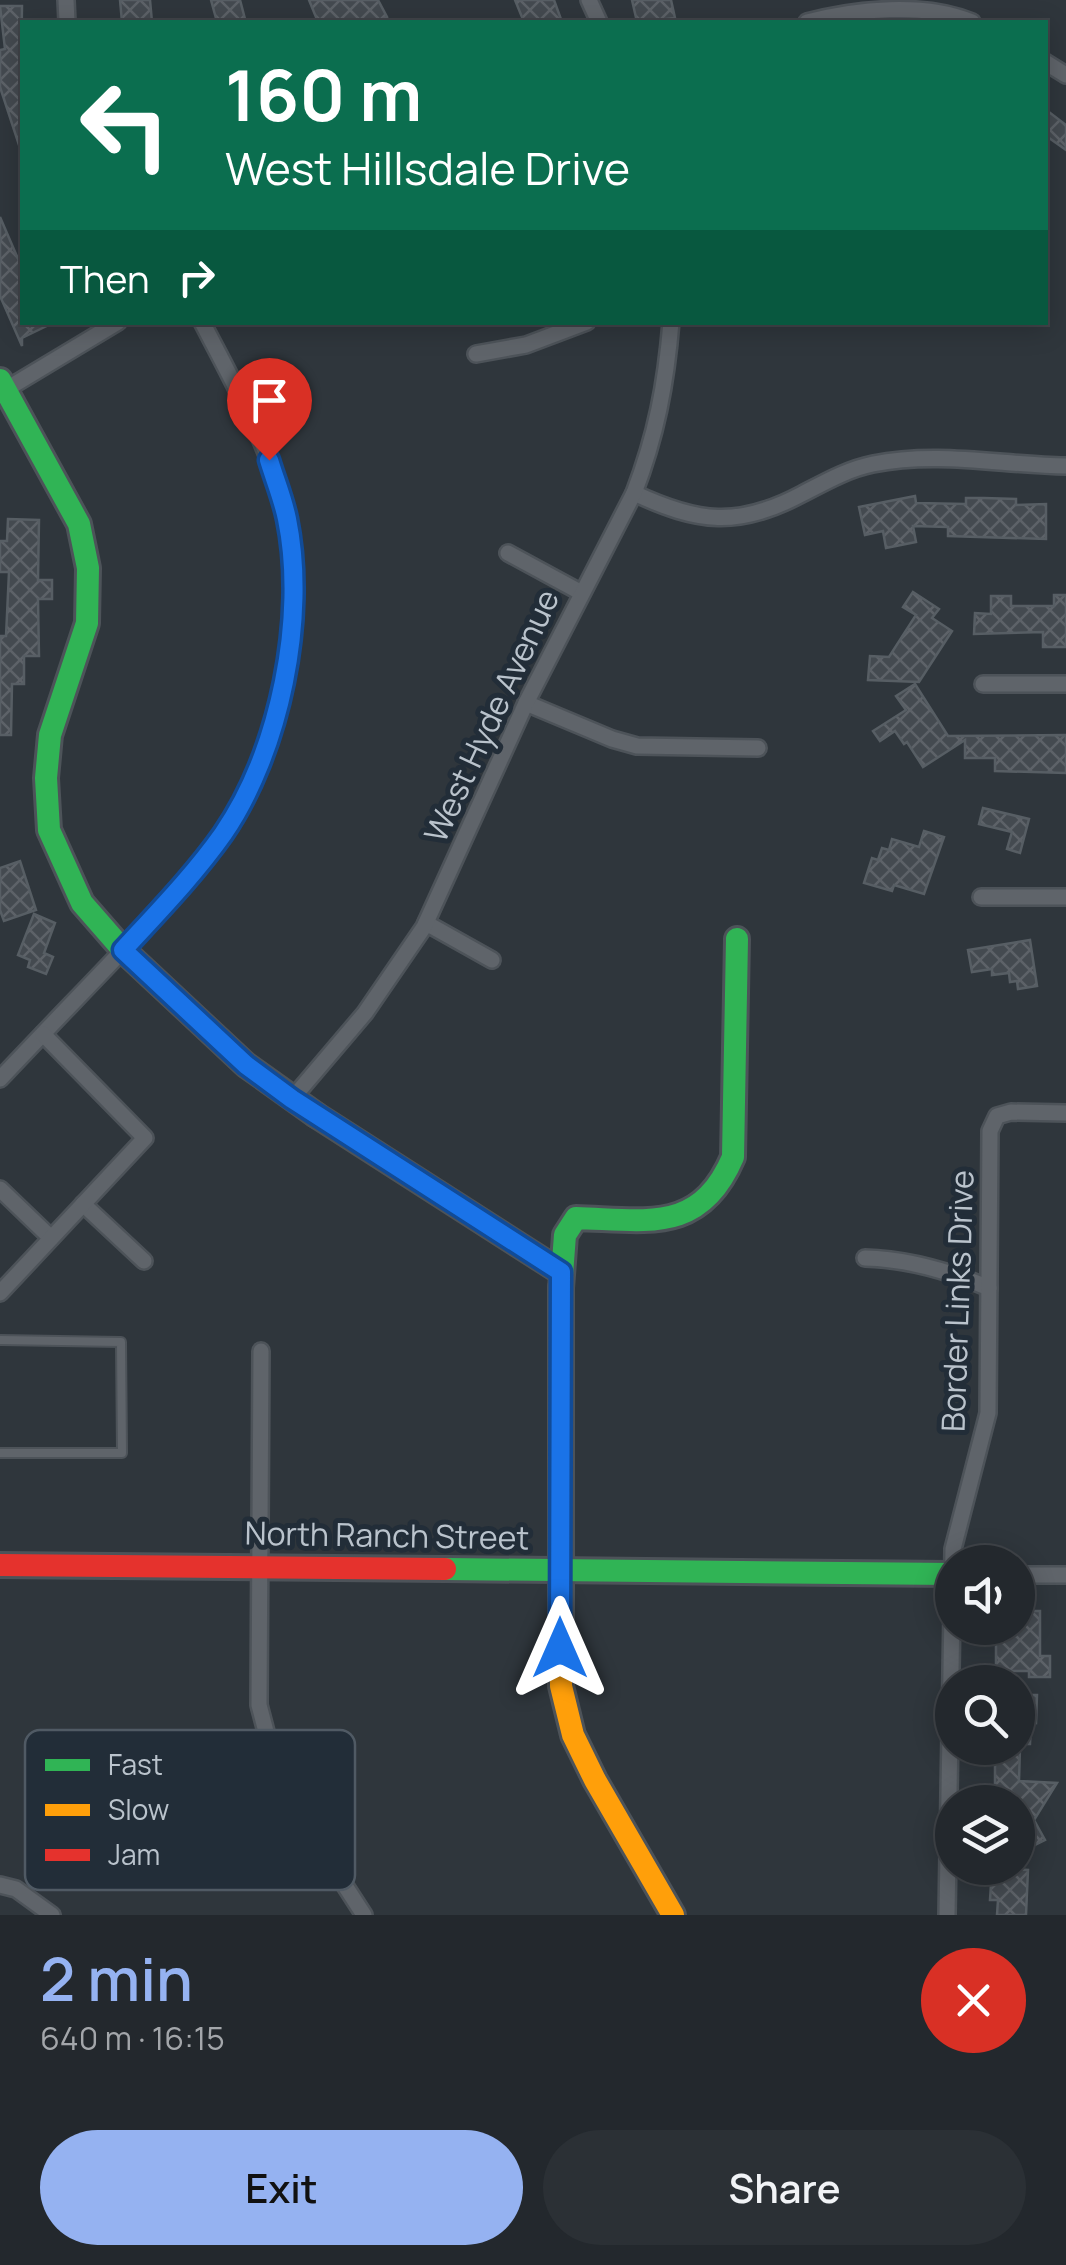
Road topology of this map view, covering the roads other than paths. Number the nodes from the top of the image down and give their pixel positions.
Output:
1 (818, 0) edge
2 (824, 18) junction
3 (815, 20) edge
4 (963, 20) edge
5 (113, 325) edge
6 (204, 325) edge
7 (579, 325) edge
8 (671, 325) edge
9 (476, 354) dead end
10 (2, 387) edge
11 (1066, 466) edge
12 (634, 493) junction
13 (508, 553) dead end
14 (580, 592) junction
15 (983, 684) dead end
16 (1066, 684) edge
17 (526, 702) junction
18 (758, 748) dead end
19 (1066, 897) edge
20 (981, 898) dead end
21 (426, 924) junction
22 (737, 938) dead end
23 (123, 950) junction
24 (492, 960) dead end
25 (43, 1034) junction
26 (0, 1079) edge
27 (292, 1099) junction
28 (1066, 1112) edge
29 (0, 1189) edge
30 (83, 1204) junction
31 (51, 1238) junction
32 (865, 1258) dead end
33 (144, 1261) dead end
34 (561, 1272) junction
35 (989, 1288) junction
36 (0, 1293) edge
37 (0, 1340) edge
38 (261, 1352) dead end
39 (0, 1453) edge
40 (953, 1545) edge
41 (0, 1565) edge
42 (260, 1567) junction
43 (560, 1570) junction
44 (935, 1574) edge
45 (1035, 1575) edge
46 (1066, 1575) edge
47 (951, 1645) edge
48 (266, 1730) edge
49 (0, 1885) edge
50 (348, 1890) edge
51 (52, 1915) edge
52 (364, 1915) edge
53 (673, 1915) edge
54 (948, 1915) edge

1 - 2 street
2 - 3 street
2 - 4 street
5 - 10 street
6 - 23 street
7 - 9 street
8 - 12 street, West Hyde Avenue
10 - 23 street
11 - 12 street
12 - 14 street, West Hyde Avenue
13 - 14 street
14 - 17 street, West Hyde Avenue
15 - 16 street
17 - 18 street
17 - 21 street, West Hyde Avenue
19 - 20 street
21 - 24 street
21 - 27 street, West Hyde Avenue
22 - 34 street
23 - 25 street
23 - 27 street
25 - 26 street
25 - 30 street
27 - 34 street
28 - 35 street, Border Links Drive
29 - 31 street
30 - 31 street
30 - 33 street
31 - 36 street
32 - 35 street
34 - 43 street
35 - 40 street, Border Links Drive
37 - 39 lane
38 - 42 street
41 - 42 street, North Ranch Street
42 - 43 street, North Ranch Street
42 - 48 street
43 - 44 street, North Ranch Street
43 - 53 street
45 - 46 street
47 - 54 street, Border Links Drive
49 - 51 street
50 - 52 street

